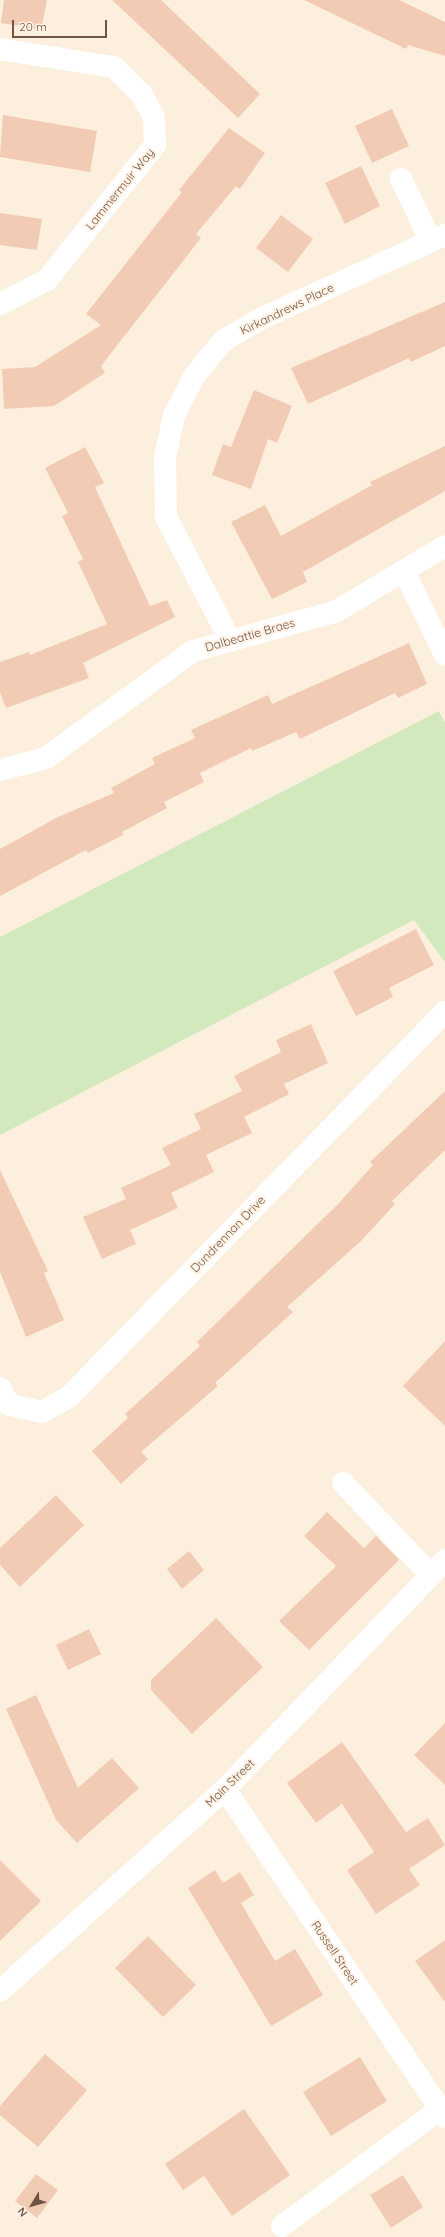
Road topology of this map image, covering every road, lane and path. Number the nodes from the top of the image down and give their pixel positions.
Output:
1 (0, 49) edge
2 (401, 179) dead end
3 (438, 238) edge
4 (0, 304) edge
5 (445, 546) edge
6 (404, 572) junction
7 (229, 638) junction
8 (445, 655) edge
9 (0, 770) edge
10 (445, 1012) edge
11 (0, 1388) edge
12 (343, 1483) dead end
13 (438, 1567) edge
14 (226, 1789) junction
15 (0, 1991) edge
16 (442, 2113) edge
17 (282, 2226) dead end

1 - 4 street, Lammermuir Way
2 - 3 street, Kirkandrews Place
3 - 7 street, Kirkandrews Place
5 - 6 street, Dalbeattie Braes
6 - 7 street, Dalbeattie Braes
6 - 8 street
7 - 9 street, Dalbeattie Braes
10 - 11 street, Dundrennan Drive
12 - 13 street
13 - 14 street, Main Street
14 - 15 street, Main Street
14 - 16 street, Russell Street
16 - 17 street

